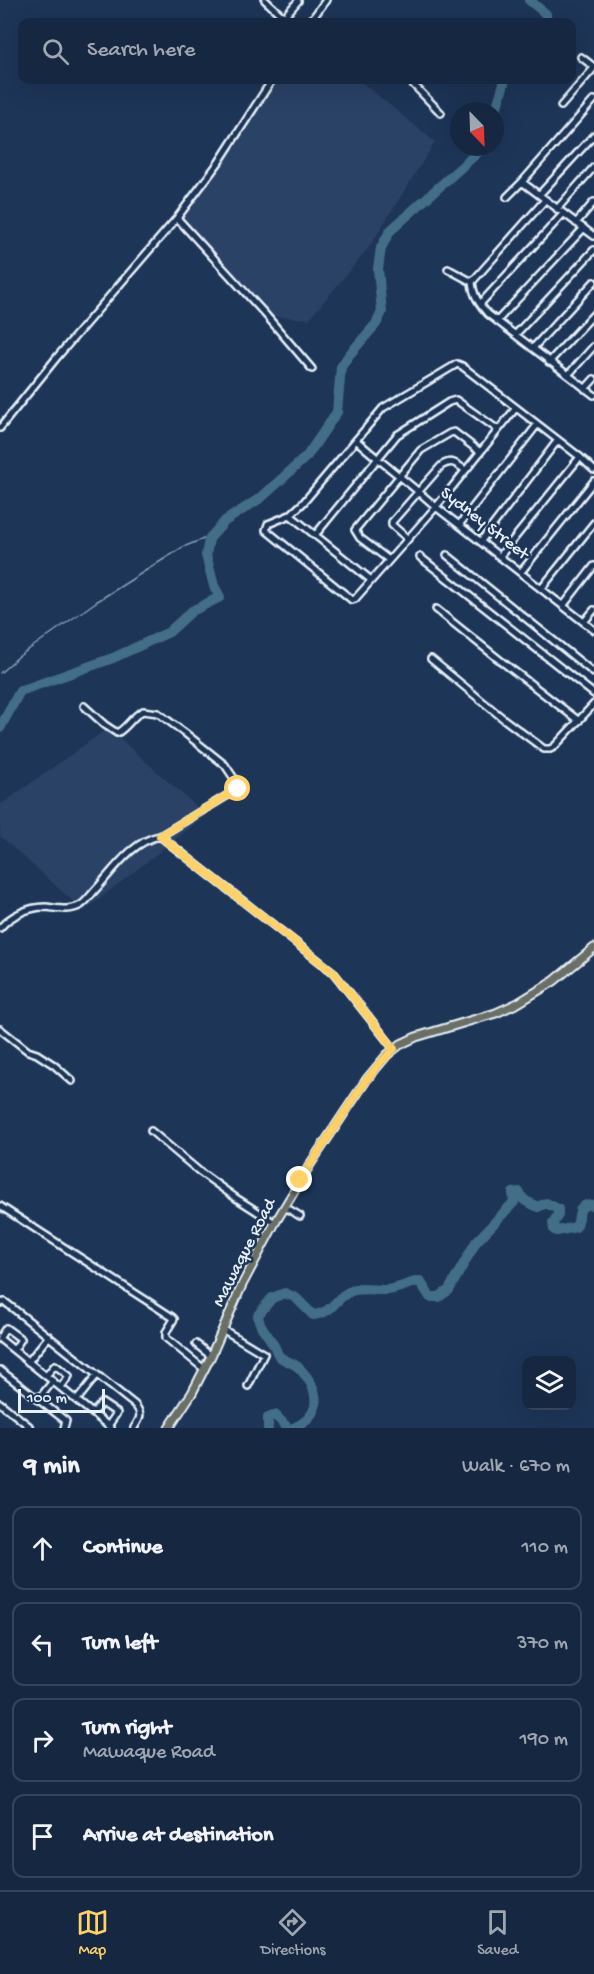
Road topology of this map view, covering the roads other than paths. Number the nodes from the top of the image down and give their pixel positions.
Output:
1 (265, 0) edge
2 (298, 0) edge
3 (326, 0) edge
4 (313, 18) edge
5 (581, 57) dead end
6 (594, 67) edge
7 (270, 84) edge
8 (413, 84) edge
9 (594, 100) edge
10 (561, 106) dead end
11 (441, 113) dead end
12 (594, 135) edge
13 (594, 167) edge
14 (522, 182) junction
15 (539, 195) junction
16 (507, 197) dead end
17 (545, 200) junction
18 (594, 202) edge
19 (557, 209) junction
20 (563, 214) junction
21 (177, 218) junction
22 (576, 223) junction
23 (584, 228) junction
24 (594, 236) edge
25 (594, 249) edge
26 (448, 269) dead end
27 (472, 282) junction
28 (594, 282) edge
29 (480, 304) junction
30 (594, 314) edge
31 (497, 321) junction
32 (516, 334) junction
33 (594, 346) edge
34 (533, 348) junction
35 (549, 362) junction
36 (312, 369) dead end
37 (567, 375) junction
38 (594, 379) edge
39 (585, 389) junction
40 (594, 395) edge
41 (516, 408) junction
42 (537, 425) junction
43 (0, 428) edge
44 (497, 429) junction
45 (356, 440) junction
46 (558, 440) junction
47 (479, 451) junction
48 (580, 457) junction
49 (377, 459) junction
50 (465, 470) junction
51 (594, 470) edge
52 (398, 476) junction
53 (594, 481) edge
54 (418, 490) junction
55 (436, 507) junction
56 (290, 515) junction
57 (594, 522) edge
58 (459, 525) junction
59 (316, 534) junction
60 (408, 539) junction
61 (482, 541) junction
62 (447, 555) dead end
63 (500, 556) junction
64 (420, 557) dead end
65 (389, 560) junction
66 (594, 566) edge
67 (521, 572) junction
68 (371, 580) junction
69 (541, 589) junction
70 (563, 606) junction
71 (436, 609) dead end
72 (594, 610) edge
73 (584, 622) junction
74 (594, 630) edge
75 (431, 659) dead end
76 (594, 673) edge
77 (594, 694) edge
78 (594, 704) edge
79 (84, 706) dead end
80 (579, 721) junction
81 (160, 836) junction
82 (0, 928) edge
83 (594, 948) edge
84 (0, 1029) edge
85 (394, 1049) junction
86 (72, 1081) dead end
87 (152, 1131) dead end
88 (0, 1206) edge
89 (285, 1207) junction
90 (300, 1216) dead end
91 (275, 1223) junction
92 (0, 1303) edge
93 (224, 1330) junction
94 (49, 1336) junction
95 (0, 1338) edge
96 (196, 1344) dead end
97 (14, 1350) junction
98 (211, 1356) junction
99 (28, 1362) junction
100 (204, 1369) junction
101 (0, 1370) edge
102 (97, 1375) junction
103 (46, 1376) junction
104 (53, 1381) junction
105 (248, 1386) dead end
106 (61, 1387) junction
107 (38, 1400) junction
108 (77, 1400) junction
109 (0, 1403) edge
110 (93, 1413) junction
111 (110, 1427) edge
112 (30, 1428) edge
113 (64, 1428) edge
114 (134, 1428) edge
115 (169, 1428) edge

1 - 2 street
3 - 4 street
5 - 6 street
6 - 10 street
7 - 21 street
8 - 11 street
9 - 14 street
12 - 15 street
13 - 19 street
14 - 15 street
14 - 16 street
15 - 17 street
17 - 19 street
17 - 27 street
18 - 22 street
19 - 20 street
20 - 22 street
20 - 29 street
21 - 36 street
21 - 43 street
22 - 23 street
23 - 24 street
23 - 31 street
25 - 32 street
26 - 27 street
27 - 29 street
28 - 34 street
29 - 31 street
30 - 35 street
31 - 32 street
32 - 34 street
33 - 37 street
34 - 35 street
35 - 37 street
37 - 39 street
38 - 39 street
39 - 40 street
41 - 42 street
41 - 44 street
41 - 45 street
42 - 46 street
42 - 58 street
44 - 47 street
44 - 49 street
45 - 49 street, Sydney Street
45 - 56 street
46 - 48 street
46 - 61 street
47 - 50 street
47 - 52 street
48 - 51 street
48 - 63 street
49 - 52 street, Sydney Street
49 - 59 street
50 - 54 street
50 - 55 street
52 - 54 street, Sydney Street
52 - 65 street
53 - 67 street
54 - 55 street, Sydney Street
54 - 60 street
55 - 58 street, Sydney Street
55 - 60 street
56 - 59 street
56 - 68 street
57 - 69 street
58 - 61 street, Sydney Street
59 - 68 street
60 - 65 street
61 - 63 street, Sydney Street
62 - 76 street
63 - 67 street, Sydney Street
64 - 77 street
65 - 68 street
66 - 70 street
67 - 69 street, Sydney Street
69 - 70 street, Sydney Street
70 - 73 street, Sydney Street
71 - 80 street
72 - 73 street
73 - 74 street, Sydney Street
75 - 80 street
78 - 80 street
79 - 81 street
81 - 82 street
81 - 85 street
83 - 85 main road, Mawaque Road
84 - 86 street
85 - 89 main road, Mawaque Road
87 - 91 street
88 - 100 street
89 - 90 street
89 - 91 main road, Mawaque Road
91 - 93 main road, Mawaque Road
92 - 94 street
93 - 98 main road, Mawaque Road
93 - 105 street
94 - 99 street
94 - 102 street
95 - 97 street
95 - 97 street
96 - 98 street
97 - 99 street
98 - 100 main road, Mawaque Road
99 - 103 street
100 - 115 main road, Mawaque Road
101 - 107 street
102 - 108 street
102 - 114 street
103 - 104 street
103 - 106 street
104 - 106 street
104 - 107 street
106 - 108 street
107 - 113 street
108 - 110 street
109 - 112 street
110 - 111 street
110 - 111 street

